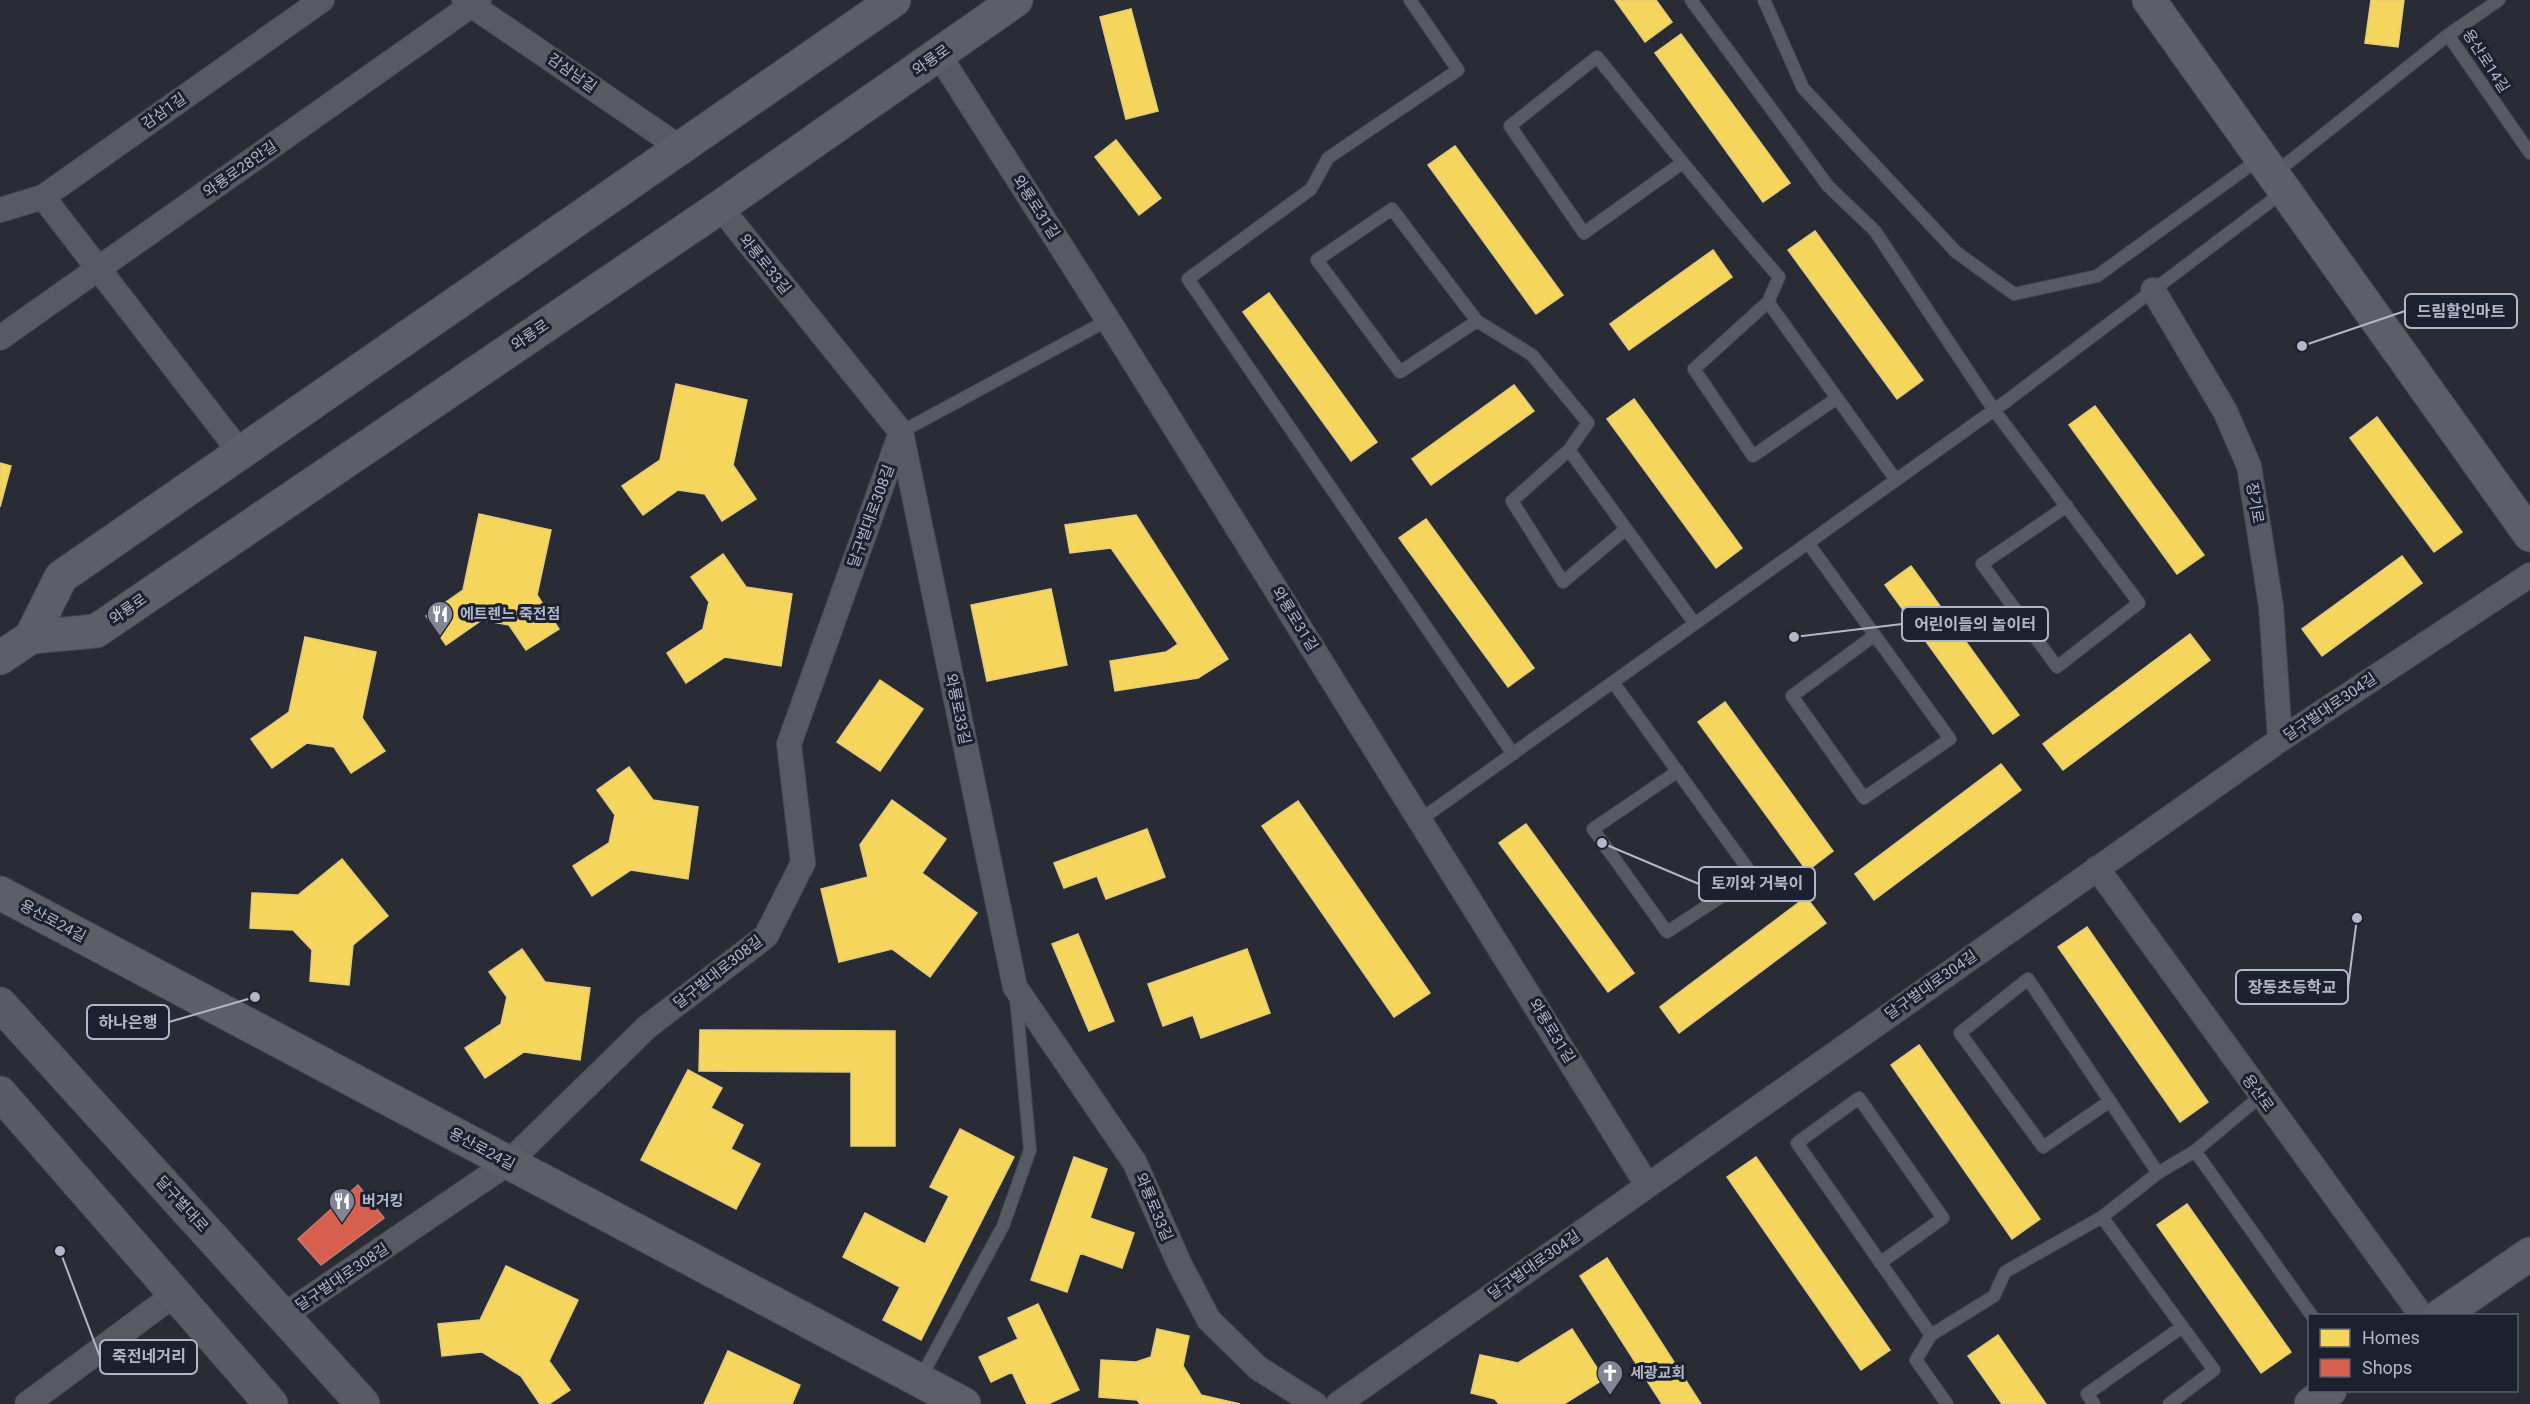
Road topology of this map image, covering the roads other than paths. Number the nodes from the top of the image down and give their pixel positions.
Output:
1 (322, 0) edge
2 (894, 0) edge
3 (1016, 0) edge
4 (1410, 0) edge
5 (1691, 0) edge
6 (1764, 0) edge
7 (2149, 0) edge
8 (2499, 0) edge
9 (472, 1) edge
10 (2448, 35) junction
11 (939, 55) junction
12 (679, 147) junction
13 (2530, 153) edge
14 (1682, 163) junction
15 (2273, 174) junction
16 (43, 197) junction
17 (720, 207) junction
18 (0, 210) edge
19 (98, 270) junction
20 (2153, 290) junction
21 (1768, 302) junction
22 (1108, 320) junction
23 (1477, 321) junction
24 (0, 338) edge
25 (1837, 398) junction
26 (1994, 410) junction
27 (901, 432) junction
28 (1569, 450) junction
29 (239, 451) junction
30 (1896, 480) junction
31 (2067, 506) junction
32 (1626, 529) junction
33 (2530, 536) edge
34 (1808, 543) junction
35 (2530, 575) edge
36 (1695, 624) junction
37 (1875, 635) junction
38 (31, 637) junction
39 (0, 658) edge
40 (1613, 682) junction
41 (2280, 740) junction
42 (1513, 754) junction
43 (1678, 771) junction
44 (1420, 820) junction
45 (2097, 868) junction
46 (0, 893) edge
47 (1015, 987) junction
48 (0, 1004) edge
49 (0, 1093) edge
50 (2261, 1096) junction
51 (2110, 1101) junction
52 (2195, 1151) junction
53 (508, 1163) junction
54 (2158, 1173) junction
55 (1647, 1185) junction
56 (2102, 1217) junction
57 (2530, 1254) edge
58 (1880, 1263) junction
59 (175, 1294) junction
60 (2311, 1314) edge
61 (2421, 1314) edge
62 (2443, 1314) edge
63 (283, 1316) junction
64 (2182, 1327) junction
65 (1931, 1335) junction
66 (919, 1380) junction
67 (2327, 1392) edge
68 (27, 1404) edge
69 (271, 1404) edge
70 (363, 1404) edge
71 (964, 1404) edge
72 (1315, 1404) edge
73 (1338, 1404) edge
74 (1947, 1404) edge
75 (2094, 1404) edge
76 (2169, 1404) edge
77 (2311, 1404) edge

1 - 16 street, 감삼1길
2 - 12 main road, 와룡로
3 - 11 main road, 와룡로
4 - 42 lane
5 - 26 lane
6 - 15 lane
7 - 15 main road
8 - 10 lane, 용산로14길
9 - 12 street, 감삼남길
9 - 19 street, 와룡로28안길
10 - 13 lane, 용산로14길
10 - 15 lane
11 - 17 main road, 와룡로
11 - 22 street, 와룡로31길
12 - 29 main road, 와룡로
14 - 14 lane
14 - 21 lane
15 - 20 lane
15 - 33 main road
16 - 18 street, 감삼1길
16 - 19 street
17 - 27 street, 와룡로33길
17 - 38 main road, 와룡로
19 - 24 street, 와룡로28안길
19 - 29 street
20 - 26 lane
20 - 41 street, 장기로
21 - 25 lane
21 - 25 lane
22 - 27 lane
22 - 44 street, 와룡로31길
23 - 23 lane
23 - 28 lane
25 - 30 lane
26 - 30 lane
26 - 31 lane
27 - 47 street, 와룡로33길
27 - 53 street, 달구벌대로308길
28 - 32 lane
28 - 32 lane
29 - 38 main road, 와룡로
30 - 34 lane
31 - 31 lane
32 - 36 lane
34 - 36 lane
34 - 37 lane
35 - 41 street, 달구벌대로304길
36 - 40 lane
37 - 37 lane
38 - 39 main road, 와룡로
40 - 42 lane
40 - 43 lane
41 - 45 street, 달구벌대로304길
42 - 44 lane
43 - 43 lane
44 - 55 street, 와룡로31길
45 - 50 street, 용산로
45 - 55 street, 달구벌대로304길
46 - 53 main road, 용산로24길
47 - 66 lane, 와룡로33길
47 - 72 street, 와룡로33길
48 - 63 main road, 달구벌대로
49 - 59 main road
50 - 52 lane
50 - 61 street, 용산로
51 - 51 lane
51 - 54 lane
52 - 54 lane
52 - 60 lane
53 - 63 street, 달구벌대로308길
53 - 66 main road, 용산로24길
54 - 56 lane
55 - 73 street, 달구벌대로304길
56 - 64 lane
56 - 65 lane
57 - 62 main road
58 - 58 lane
58 - 65 lane
59 - 68 street
59 - 69 main road
63 - 70 main road, 달구벌대로
64 - 75 lane
64 - 76 lane
65 - 74 lane
66 - 71 main road, 용산로24길
67 - 77 main road

